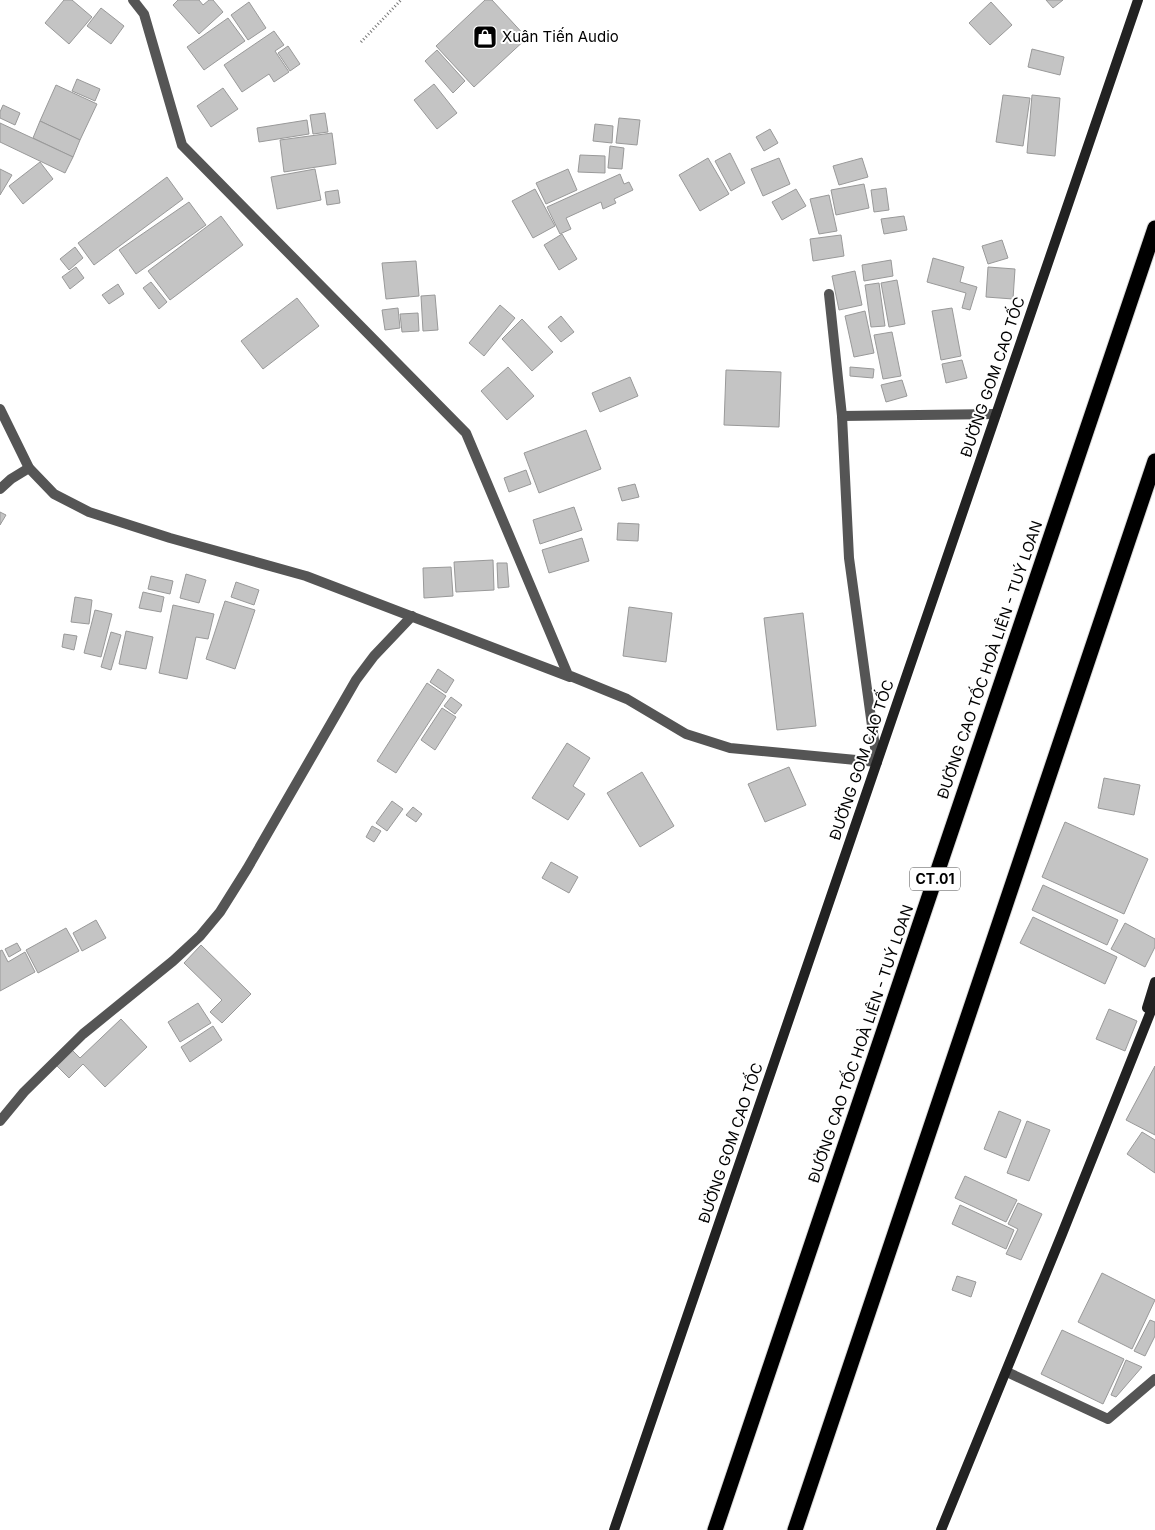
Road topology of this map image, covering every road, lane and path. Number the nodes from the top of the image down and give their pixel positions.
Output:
1 (133, 0) edge
2 (401, 0) edge
3 (1138, 0) edge
4 (361, 42) dead end
5 (1155, 228) edge
6 (829, 294) dead end
7 (0, 409) edge
8 (996, 414) junction
9 (842, 416) junction
10 (1155, 461) edge
11 (29, 468) junction
12 (0, 489) edge
13 (412, 616) junction
14 (627, 699) junction
15 (877, 762) junction
16 (1155, 982) edge
17 (1155, 1001) edge
18 (1127, 1074) junction
19 (0, 1121) edge
20 (1007, 1372) junction
21 (1155, 1379) edge
22 (614, 1530) edge
23 (715, 1530) edge
24 (795, 1530) edge
25 (941, 1530) edge

1 - 14 street
2 - 4 path
3 - 8 main road, ĐƯỜNG GOM CAO TỐC
5 - 23 highway, ĐƯỜNG CAO TỐC HOÀ LIÊN - TUÝ LOAN / CT.01
6 - 9 street
7 - 11 street
8 - 9 street
8 - 15 main road, ĐƯỜNG GOM CAO TỐC
9 - 15 street
10 - 24 highway
11 - 12 street
11 - 13 street
13 - 14 street
13 - 19 street
14 - 15 street
15 - 22 main road, ĐƯỜNG GOM CAO TỐC
16 - 18 main road
17 - 18 main road
18 - 20 main road
20 - 21 street
20 - 25 main road

